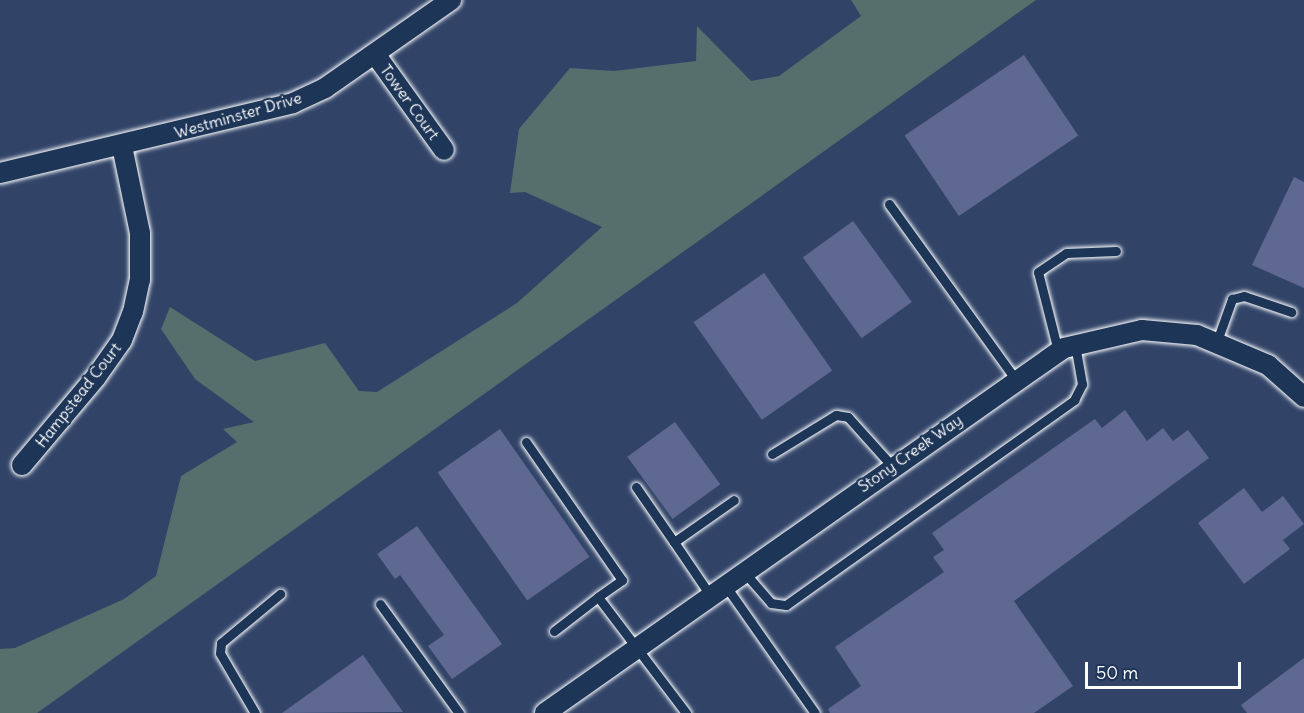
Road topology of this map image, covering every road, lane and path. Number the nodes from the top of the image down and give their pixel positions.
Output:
1 (451, 0) edge
2 (375, 54) junction
3 (122, 146) junction
4 (444, 150) dead end
5 (0, 173) edge
6 (889, 204) dead end
7 (1116, 251) dead end
8 (1291, 312) dead end
9 (1218, 341) junction
10 (1066, 348) junction
11 (1015, 379) junction
12 (1304, 397) edge
13 (526, 442) dead end
14 (772, 454) dead end
15 (22, 465) dead end
16 (892, 466) junction
17 (636, 487) dead end
18 (734, 500) dead end
19 (674, 542) junction
20 (744, 572) junction
21 (718, 590) junction
22 (280, 594) dead end
23 (598, 597) junction
24 (380, 604) dead end
25 (554, 631) dead end
26 (638, 647) junction
27 (255, 713) edge
28 (459, 713) edge
29 (545, 713) edge
30 (686, 713) edge
31 (815, 713) edge

1 - 2 street, Westminster Drive
2 - 3 street, Westminster Drive
2 - 4 street, Tower Court
3 - 5 street, Westminster Drive
3 - 15 street, Hampstead Court
6 - 11 lane
7 - 10 lane
8 - 9 lane
9 - 10 street, Stony Creek Way
9 - 12 street, Stony Creek Way
10 - 11 street, Stony Creek Way
10 - 20 lane
11 - 16 street, Stony Creek Way
13 - 23 lane
14 - 16 lane
16 - 20 street, Stony Creek Way
17 - 19 lane
18 - 19 lane
19 - 21 lane
20 - 21 street, Stony Creek Way
21 - 26 street, Stony Creek Way
21 - 31 lane
22 - 27 lane
23 - 25 lane
23 - 26 lane
24 - 28 lane
26 - 29 street, Stony Creek Way
26 - 30 lane

